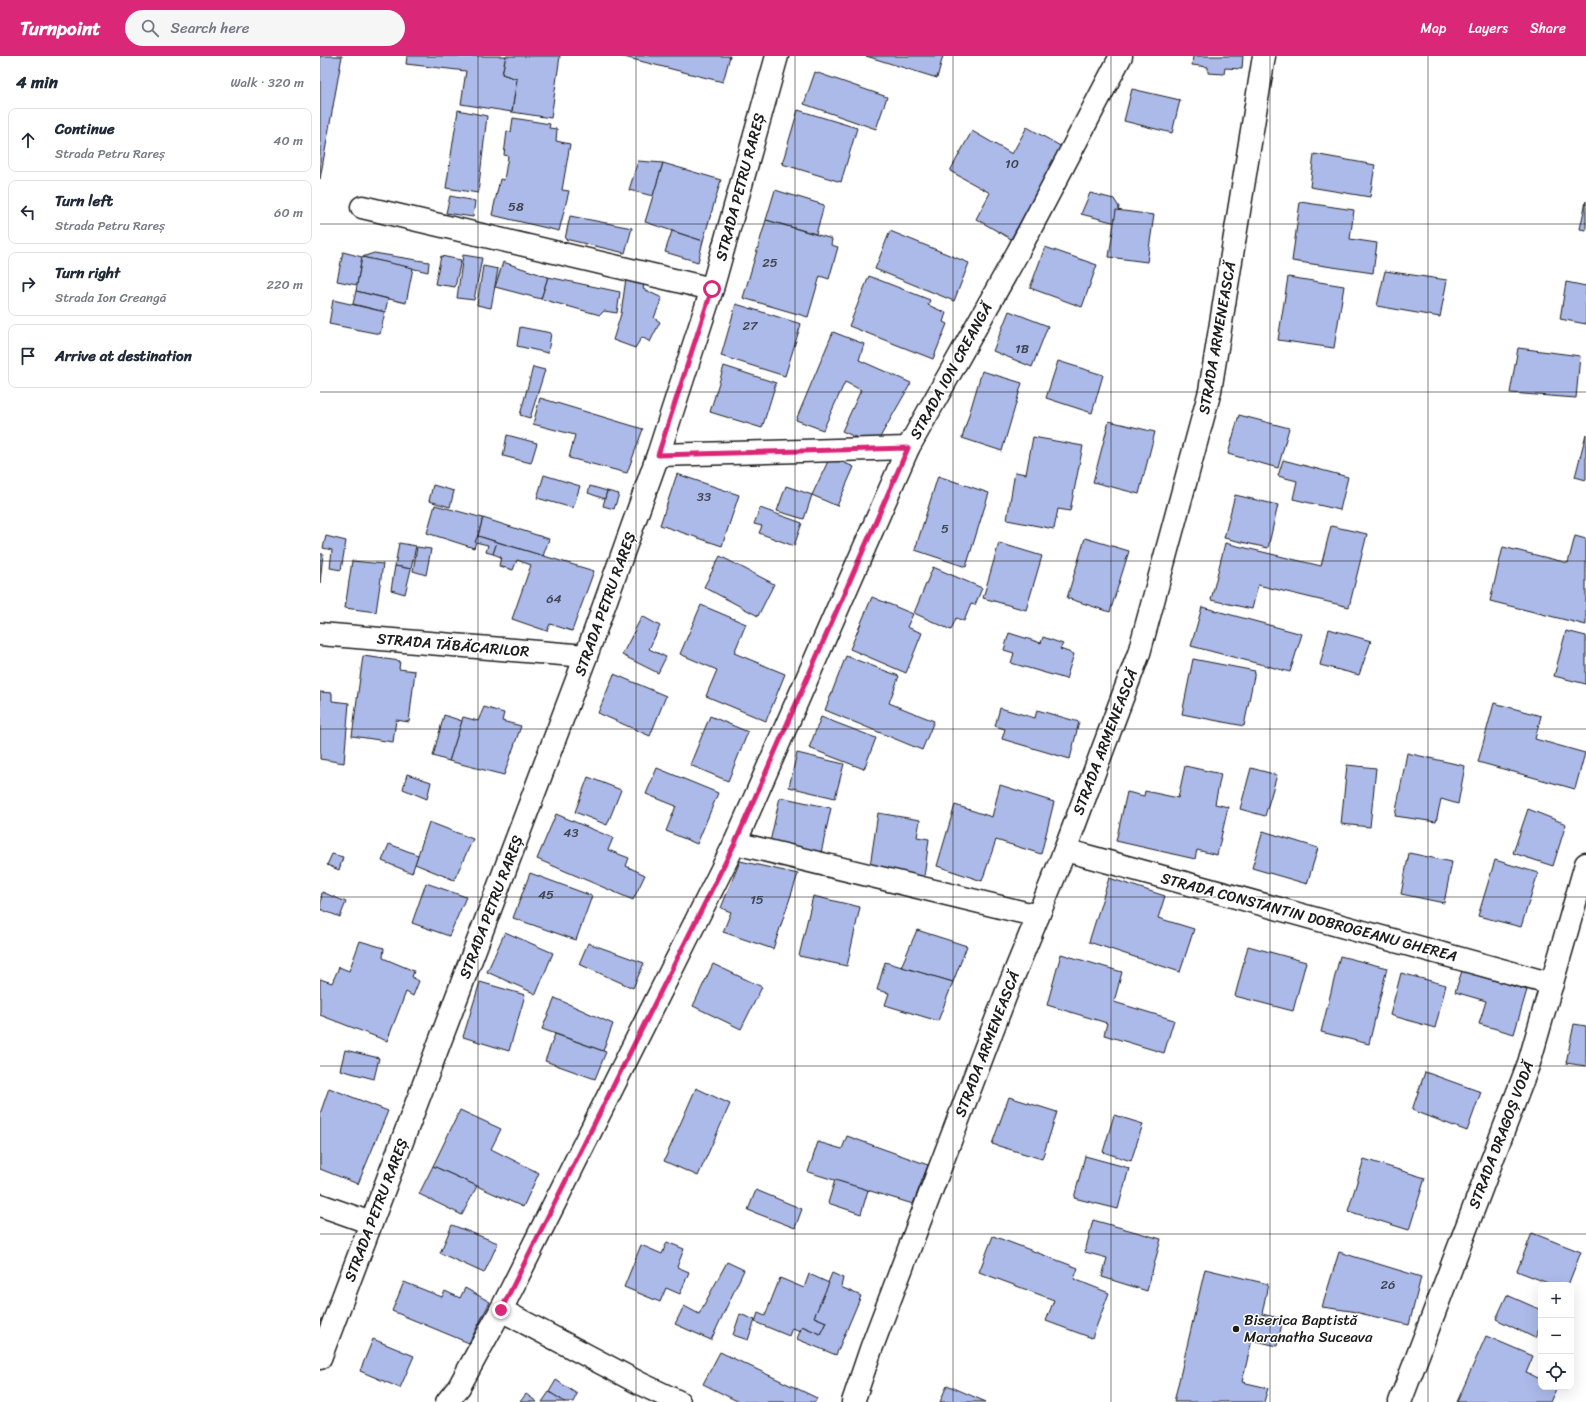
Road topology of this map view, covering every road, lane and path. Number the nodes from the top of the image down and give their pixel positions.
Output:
1 (776, 56) edge
2 (1121, 56) edge
3 (1264, 56) edge
4 (362, 207) dead end
5 (712, 289) junction
6 (908, 448) junction
7 (658, 455) junction
8 (320, 634) edge
9 (586, 656) junction
10 (735, 843) junction
11 (1065, 850) junction
12 (1586, 864) edge
13 (1038, 916) junction
14 (1552, 984) junction
15 (320, 1205) edge
16 (371, 1223) junction
17 (501, 1310) junction
18 (320, 1358) edge
19 (447, 1402) edge
20 (679, 1402) edge
21 (853, 1402) edge
22 (1400, 1402) edge

1 - 5 street, STRADA PETRU RAREȘ
2 - 6 street, STRADA ION CREANGĂ
3 - 11 street, STRADA ARMENEASCĂ
4 - 5 street
5 - 7 street, STRADA PETRU RAREȘ
6 - 7 street
6 - 10 street, STRADA ION CREANGĂ
7 - 9 street, STRADA PETRU RAREȘ
8 - 9 street, STRADA TĂBĂCARILOR
9 - 16 street, STRADA PETRU RAREȘ
10 - 13 street
10 - 17 street, STRADA ION CREANGĂ
11 - 13 street, STRADA ARMENEASCĂ
11 - 14 street, STRADA CONSTANTIN DOBROGEANU GHEREA
12 - 14 street, STRADA DRAGOȘ VODĂ
13 - 21 street, STRADA ARMENEASCĂ
14 - 22 street, STRADA DRAGOȘ VODĂ
15 - 16 street
16 - 18 street, STRADA PETRU RAREȘ
17 - 19 street, STRADA ION CREANGĂ
17 - 20 street

